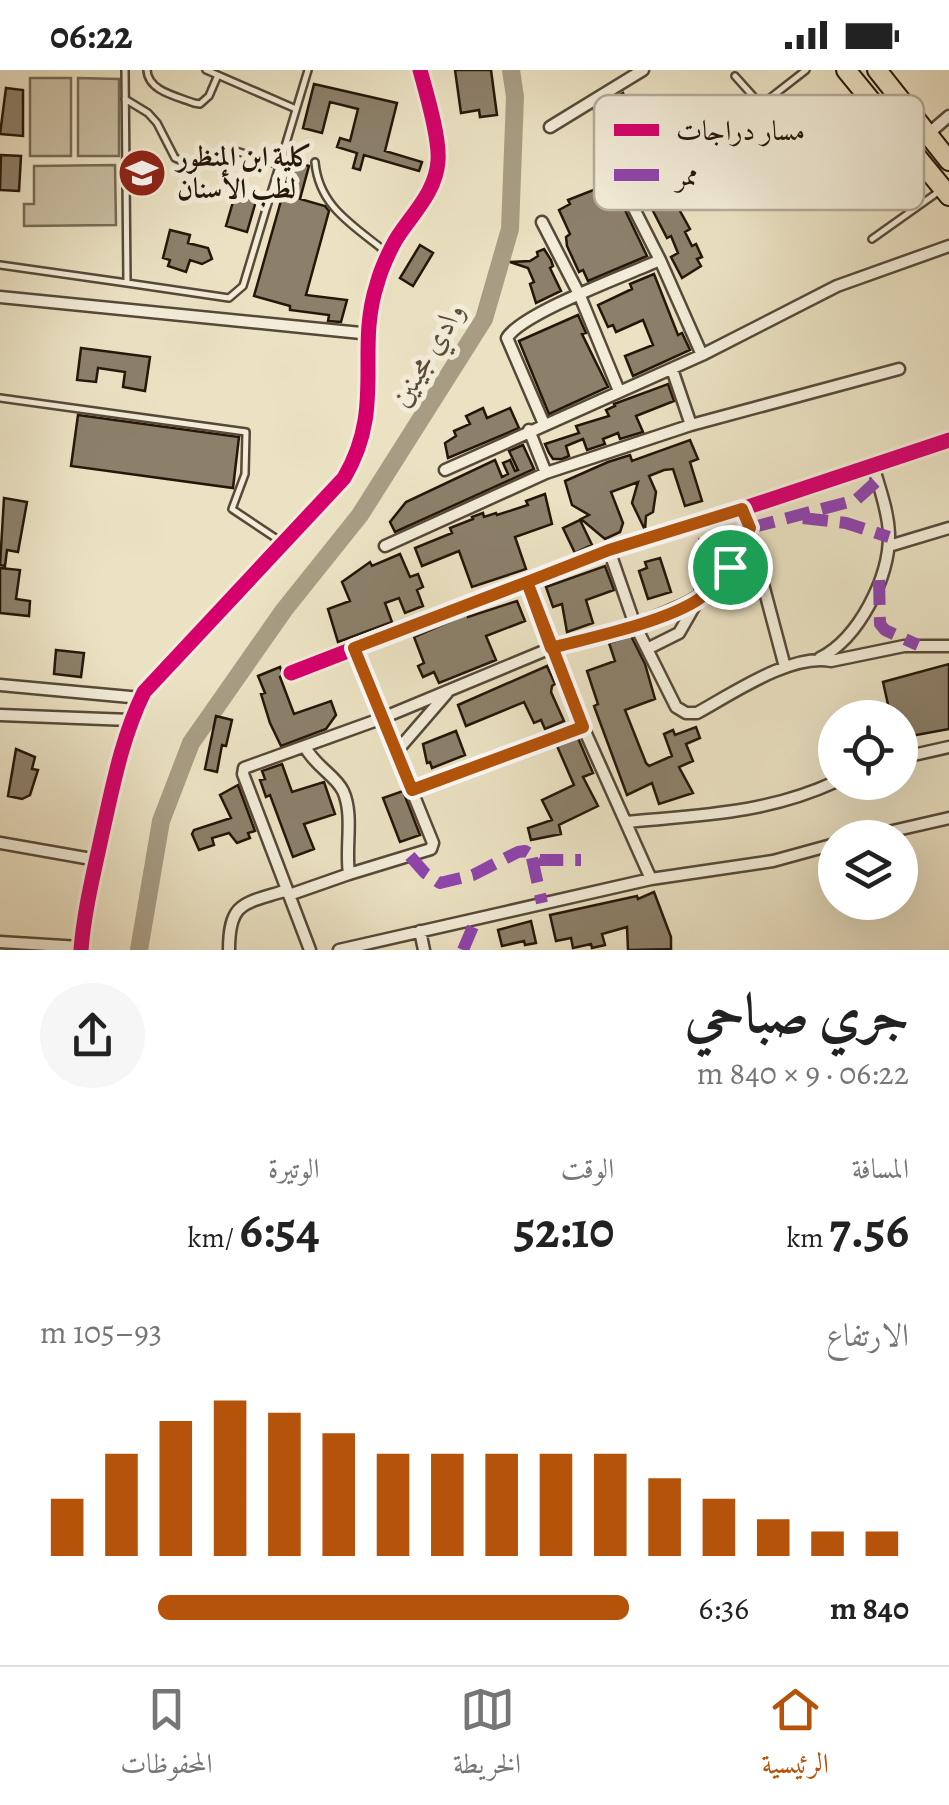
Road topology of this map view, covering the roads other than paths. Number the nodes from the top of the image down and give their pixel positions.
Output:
1 (125, 70) edge
2 (147, 70) edge
3 (206, 70) edge
4 (308, 70) edge
5 (420, 70) edge
6 (644, 70) edge
7 (806, 70) edge
8 (846, 70) edge
9 (877, 70) edge
10 (218, 76) junction
11 (735, 76) dead end
12 (602, 95) edge
13 (750, 95) edge
14 (775, 95) edge
15 (868, 95) edge
16 (897, 95) edge
17 (125, 99) junction
18 (594, 100) edge
19 (296, 108) junction
20 (949, 116) edge
21 (550, 126) dead end
22 (924, 129) edge
23 (928, 134) junction
24 (949, 161) edge
25 (315, 162) dead end
26 (924, 164) edge
27 (279, 165) junction
28 (946, 192) edge
29 (924, 206) edge
30 (634, 210) edge
31 (918, 210) edge
32 (542, 222) dead end
33 (872, 239) dead end
34 (949, 246) edge
35 (389, 254) junction
36 (660, 260) junction
37 (0, 265) edge
38 (127, 283) junction
39 (580, 296) junction
40 (0, 297) edge
41 (370, 334) junction
42 (702, 355) junction
43 (672, 369) junction
44 (899, 369) dead end
45 (619, 391) junction
46 (0, 398) edge
47 (544, 424) junction
48 (691, 425) junction
49 (529, 430) junction
50 (949, 440) edge
51 (873, 465) junction
52 (445, 470) dead end
53 (546, 473) junction
54 (742, 509) junction
55 (750, 528) junction
56 (949, 528) edge
57 (283, 542) junction
58 (386, 546) dead end
59 (889, 546) junction
60 (609, 550) junction
61 (527, 582) junction
62 (698, 600) junction
63 (635, 625) junction
64 (949, 646) edge
65 (354, 648) junction
66 (551, 648) junction
67 (647, 649) junction
68 (820, 658) junction
69 (785, 666) junction
70 (292, 672) dead end
71 (0, 685) edge
72 (450, 690) junction
73 (141, 698) junction
74 (0, 714) edge
75 (380, 719) junction
76 (130, 720) junction
77 (583, 727) junction
78 (305, 747) junction
79 (949, 747) edge
80 (396, 752) junction
81 (918, 754) edge
82 (818, 788) edge
83 (412, 790) junction
84 (949, 818) edge
85 (626, 822) junction
86 (918, 825) edge
87 (0, 844) edge
88 (818, 849) edge
89 (96, 860) junction
90 (349, 874) junction
91 (652, 879) junction
92 (288, 892) junction
93 (420, 931) junction
94 (0, 942) edge
95 (80, 948) edge
96 (229, 950) edge
97 (310, 950) edge
98 (339, 950) edge
99 (424, 950) edge

1 - 17 lane
2 - 10 lane
3 - 10 lane
4 - 19 lane
5 - 35 street
6 - 12 street
7 - 14 lane
8 - 15 highway
9 - 16 highway
10 - 19 lane
11 - 13 lane
17 - 27 lane
17 - 38 lane
18 - 21 street
19 - 27 lane
20 - 23 street
22 - 23 highway
23 - 24 highway
25 - 35 lane
26 - 28 highway
27 - 38 lane
28 - 29 lane
30 - 36 street
31 - 33 lane
32 - 39 street
34 - 42 street
35 - 41 street
36 - 39 street
36 - 42 street
37 - 38 lane
39 - 45 street
39 - 47 street
40 - 41 street
41 - 57 street
42 - 43 street
43 - 45 street
43 - 48 street
44 - 48 street
45 - 47 street
46 - 57 lane
47 - 49 street
48 - 53 street
49 - 52 street
49 - 53 street
50 - 51 street
51 - 54 street
51 - 59 street
53 - 58 street
54 - 55 street
54 - 60 street
55 - 62 street
55 - 69 street
56 - 59 street
57 - 73 street
59 - 68 street
60 - 61 street
60 - 63 street
61 - 65 street
61 - 66 street
62 - 63 street
62 - 67 street
63 - 66 street
63 - 67 street
64 - 68 street
65 - 70 street
65 - 75 street
66 - 72 street
66 - 77 street
67 - 69 street
68 - 69 street
71 - 73 street
72 - 75 street
72 - 80 street
73 - 76 street
74 - 76 street
75 - 78 street
75 - 80 street
76 - 89 street
77 - 83 street
77 - 85 street
78 - 90 street
78 - 92 street
79 - 81 street
80 - 83 street
82 - 85 street
83 - 90 street
84 - 86 street
85 - 91 street
87 - 89 street
88 - 91 street
89 - 95 street
90 - 92 street
91 - 93 street
92 - 96 street
92 - 97 street
93 - 98 street
93 - 99 street
94 - 95 street

